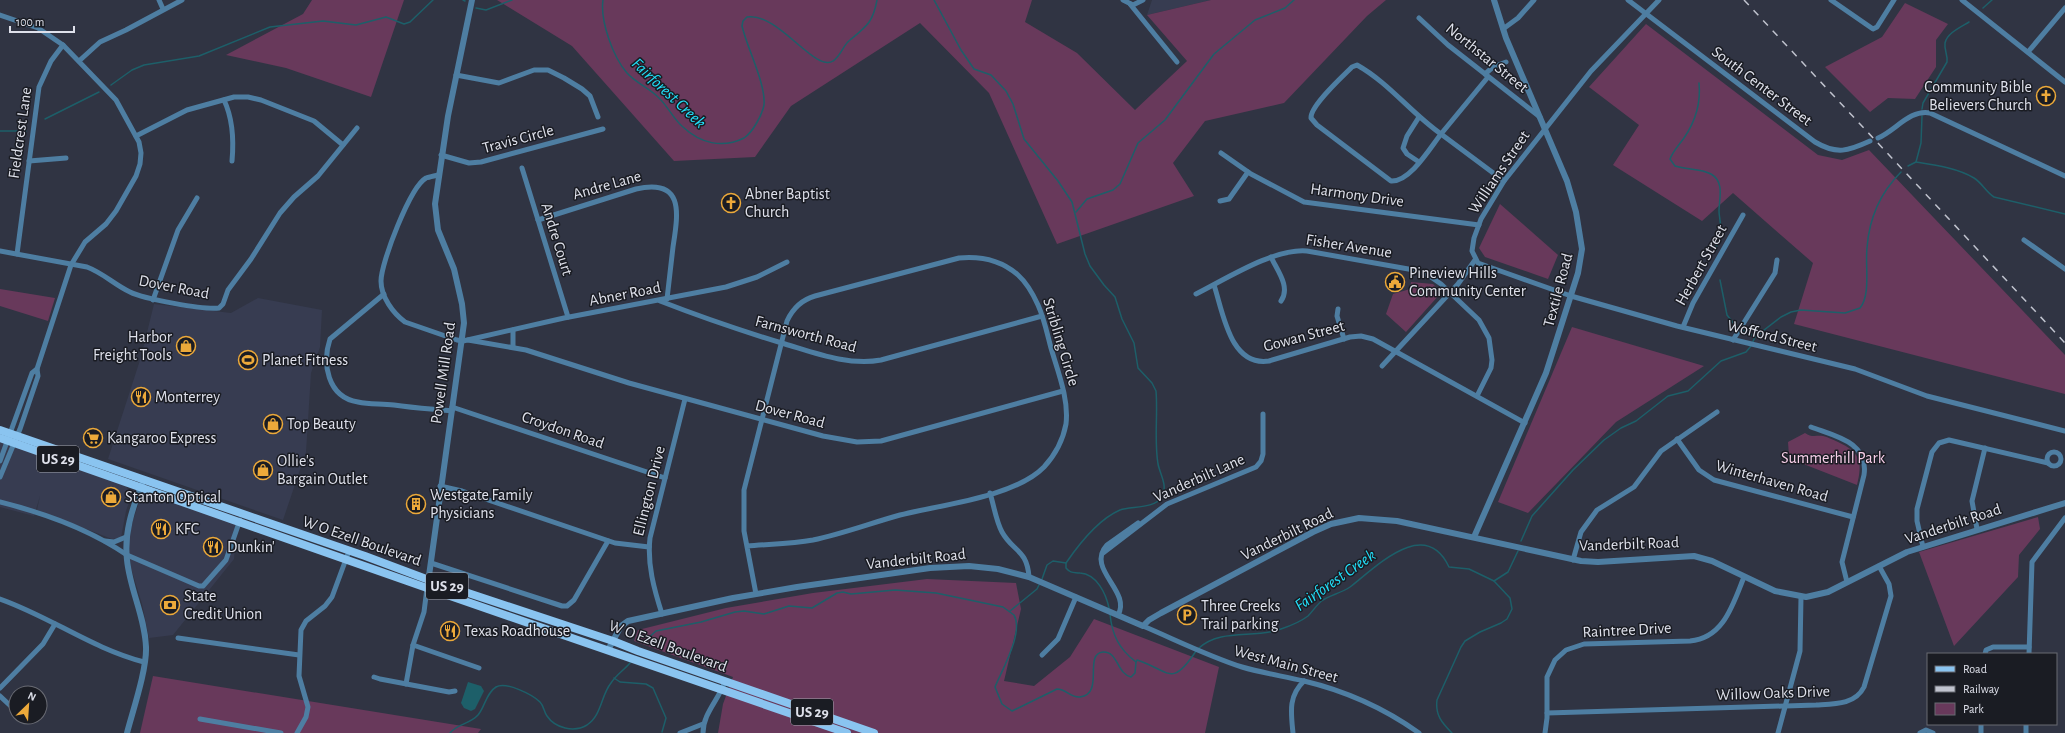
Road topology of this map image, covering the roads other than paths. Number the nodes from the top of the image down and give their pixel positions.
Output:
1 (159, 0) edge
2 (182, 0) edge
3 (472, 0) edge
4 (1123, 0) edge
5 (1143, 0) edge
6 (1494, 0) edge
7 (1534, 0) edge
8 (1628, 0) edge
9 (1659, 0) edge
10 (1832, 0) edge
11 (1894, 0) edge
12 (1962, 0) edge
13 (1130, 4) junction
14 (2065, 8) edge
15 (163, 9) junction
16 (1646, 14) junction
17 (0, 15) edge
18 (1419, 18) dead end
19 (1503, 29) junction
20 (63, 45) junction
21 (2028, 52) junction
22 (79, 61) junction
23 (1177, 62) dead end
24 (1506, 62) dead end
25 (456, 75) junction
26 (1486, 75) junction
27 (2065, 82) edge
28 (224, 100) junction
29 (598, 117) dead end
30 (1419, 117) junction
31 (1540, 118) junction
32 (357, 128) dead end
33 (1545, 128) junction
34 (603, 129) dead end
35 (1441, 134) junction
36 (136, 136) junction
37 (1878, 138) dead end
38 (1870, 141) dead end
39 (343, 145) junction
40 (1221, 153) dead end
41 (441, 155) junction
42 (66, 158) dead end
43 (29, 160) junction
44 (232, 161) dead end
45 (1419, 162) junction
46 (522, 168) dead end
47 (1248, 172) junction
48 (2064, 174) edge
49 (438, 175) junction
50 (1504, 181) junction
51 (197, 198) dead end
52 (1220, 201) dead end
53 (1743, 215) dead end
54 (538, 220) junction
55 (1479, 225) junction
56 (2024, 240) dead end
57 (0, 251) edge
58 (17, 254) junction
59 (1271, 257) junction
60 (1475, 260) junction
61 (1777, 260) dead end
62 (788, 262) dead end
63 (71, 265) junction
64 (2065, 269) edge
65 (1214, 285) junction
66 (1450, 293) junction
67 (384, 294) junction
68 (1196, 294) dead end
69 (1571, 296) junction
70 (667, 299) junction
71 (153, 300) junction
72 (659, 300) junction
73 (1281, 301) dead end
74 (1338, 309) dead end
75 (1042, 316) junction
76 (568, 317) junction
77 (1683, 328) junction
78 (513, 330) junction
79 (1344, 339) junction
80 (1733, 340) junction
81 (466, 341) junction
82 (781, 343) junction
83 (514, 348) junction
84 (1396, 352) junction
85 (1382, 366) dead end
86 (1063, 391) junction
87 (1477, 396) junction
88 (685, 399) junction
89 (452, 409) junction
90 (1717, 412) dead end
91 (1263, 414) dead end
92 (761, 419) junction
93 (1525, 423) junction
94 (1811, 427) dead end
95 (0, 430) edge
96 (2065, 431) edge
97 (9, 438) edge
98 (1677, 439) junction
99 (1985, 448) junction
100 (0, 461) edge
101 (2048, 463) dead end
102 (0, 476) edge
103 (665, 478) junction
104 (142, 483) junction
105 (440, 486) junction
106 (990, 493) junction
107 (0, 502) edge
108 (2065, 502) edge
109 (1853, 517) junction
110 (241, 518) junction
111 (2065, 518) edge
112 (1977, 529) junction
113 (126, 537) junction
114 (1474, 537) junction
115 (105, 541) junction
116 (608, 541) junction
117 (747, 546) junction
118 (649, 547) junction
119 (1923, 547) junction
120 (349, 551) junction
121 (127, 555) junction
122 (347, 559) junction
123 (1573, 560) junction
124 (431, 562) junction
125 (1879, 566) junction
126 (1029, 577) junction
127 (1744, 577) junction
128 (1847, 582) junction
129 (428, 584) junction
130 (756, 594) junction
131 (1076, 597) junction
132 (1801, 597) junction
133 (0, 599) edge
134 (662, 614) junction
135 (1117, 615) junction
136 (55, 624) junction
137 (1143, 626) junction
138 (178, 638) dead end
139 (613, 641) junction
140 (413, 645) junction
141 (2029, 647) junction
142 (608, 650) junction
143 (1985, 653) edge
144 (2029, 653) edge
145 (1042, 655) dead end
146 (300, 656) junction
147 (144, 662) junction
148 (479, 668) dead end
149 (374, 677) dead end
150 (1304, 681) junction
151 (406, 684) junction
152 (723, 685) junction
153 (0, 688) edge
154 (455, 691) dead end
155 (0, 696) edge
156 (8, 704) edge
157 (1786, 706) junction
158 (1547, 713) junction
159 (200, 719) dead end
160 (703, 724) junction
161 (127, 733) edge
162 (281, 733) edge
163 (297, 733) edge
164 (680, 733) edge
165 (703, 733) edge
166 (847, 733) edge
167 (874, 733) edge
168 (1293, 733) edge
169 (1419, 733) edge
170 (1545, 733) edge
171 (1778, 733) edge
172 (1920, 733) edge
173 (1934, 733) edge

1 - 15 street
2 - 15 street
3 - 25 street, Powell Mill Road
4 - 13 street
5 - 13 street
6 - 19 street, Textile Road
7 - 19 street
8 - 16 street, South Center Street
9 - 16 street, Williams Street
10 - 11 street
12 - 21 street
13 - 23 street
14 - 21 street
15 - 22 street
16 - 33 street, Williams Street
16 - 38 street, South Center Street
17 - 20 street
18 - 26 street, Northstar Street
19 - 31 street, Textile Road
20 - 22 street
20 - 43 street, Fieldcrest Lane
21 - 27 street
22 - 36 street
24 - 26 street
25 - 29 street
25 - 41 street, Powell Mill Road
26 - 31 street, Northstar Street
26 - 35 street
28 - 36 street
28 - 39 street
28 - 44 street
30 - 35 street
30 - 45 street
30 - 45 street
31 - 33 street, Textile Road
32 - 39 street, Dover Road
33 - 50 street, Williams Street
33 - 69 street, Textile Road
34 - 41 street, Travis Circle
35 - 45 street
35 - 50 street
36 - 63 street
37 - 48 street
39 - 71 street, Dover Road
40 - 47 street, Harmony Drive
41 - 49 street, Powell Mill Road
42 - 43 street
43 - 58 street, Fieldcrest Lane
46 - 54 street, Andre Court
47 - 52 street
47 - 55 street, Harmony Drive
49 - 67 street
49 - 81 street, Powell Mill Road
50 - 55 street, Williams Street
51 - 71 street
53 - 77 street, Herbert Street
54 - 70 street, Andre Lane
54 - 76 street, Andre Court
55 - 60 street, Williams Street
56 - 64 street
57 - 58 street, Dover Road
58 - 63 street, Dover Road
59 - 65 street, Fisher Avenue
59 - 66 street, Fisher Avenue
59 - 73 street
60 - 66 street
60 - 69 street, Wofford Street
61 - 80 street
62 - 70 street, Abner Road
63 - 71 street, Dover Road
63 - 97 street
65 - 68 street, Fisher Avenue
65 - 79 street, Gowan Street
66 - 84 street
66 - 87 street, Fisher Avenue
67 - 81 street, Dover Road
67 - 89 street, Croydon Road
69 - 77 street, Wofford Street
69 - 93 street, Textile Road
70 - 72 street, Abner Road
72 - 76 street, Abner Road
72 - 82 street, Farnsworth Road
74 - 79 street
75 - 82 street, Farnsworth Road
75 - 82 street, Stribling Circle
75 - 86 street, Stribling Circle
76 - 78 street, Abner Road
77 - 80 street, Wofford Street
78 - 81 street, Abner Road
78 - 83 street
79 - 84 street, Gowan Street
80 - 96 street, Wofford Street
81 - 83 street, Dover Road
81 - 89 street, Powell Mill Road
82 - 92 street, Stribling Circle
83 - 88 street, Dover Road
84 - 85 street
84 - 87 street, Gowan Street
86 - 92 street, Dover Road
86 - 106 street, Stribling Circle
87 - 93 street, Gowan Street
88 - 92 street, Dover Road
88 - 103 street, Ellington Drive
89 - 103 street, Croydon Road
89 - 105 street, Powell Mill Road
90 - 98 street
91 - 135 street, Vanderbilt Lane
92 - 117 street, Stribling Circle
93 - 114 street, Textile Road
94 - 109 street
95 - 97 main road, W O Ezell Boulevard / US 29
97 - 100 street
97 - 102 street
97 - 104 main road, W O Ezell Boulevard / US 29
98 - 109 street, Winterhaven Road
98 - 123 street
99 - 101 street
99 - 112 street
99 - 119 street
103 - 118 street, Ellington Drive
104 - 110 main road, W O Ezell Boulevard / US 29
104 - 113 street
105 - 116 street
105 - 124 street, Powell Mill Road
106 - 117 street, Stribling Circle
106 - 126 street
107 - 115 street
108 - 112 street, Vanderbilt Road
109 - 128 street
110 - 120 main road, W O Ezell Boulevard / US 29
110 - 121 street
110 - 122 main road, W O Ezell Boulevard / US 29
111 - 141 street
112 - 119 street, Vanderbilt Road
113 - 115 street
113 - 121 street
114 - 123 street, Vanderbilt Road
114 - 137 street, Vanderbilt Road
115 - 121 street
116 - 118 street
116 - 124 street
117 - 130 street, Stribling Circle
118 - 134 street, Ellington Drive
119 - 125 street, Vanderbilt Road
120 - 122 street
120 - 129 main road, W O Ezell Boulevard / US 29
121 - 147 street
122 - 129 main road, W O Ezell Boulevard / US 29
122 - 146 street
123 - 127 street, Vanderbilt Road
124 - 129 street, Powell Mill Road
125 - 128 street, Vanderbilt Road
125 - 157 street, Willow Oaks Drive
126 - 130 street, Vanderbilt Road
126 - 131 street, Vanderbilt Road
127 - 132 street, Vanderbilt Road
127 - 158 street, Raintree Drive
128 - 132 street, Vanderbilt Road
129 - 139 main road, W O Ezell Boulevard / US 29
129 - 140 street
129 - 142 main road, W O Ezell Boulevard / US 29
130 - 134 street, Vanderbilt Road
131 - 135 street, Vanderbilt Road
131 - 145 street
132 - 157 street
133 - 136 street
134 - 139 street, Vanderbilt Road
135 - 137 street, Vanderbilt Road
136 - 147 street
136 - 153 street
137 - 150 street, West Main Street
138 - 146 street
139 - 142 street, Vanderbilt Road
139 - 152 main road, W O Ezell Boulevard / US 29
140 - 148 street
140 - 151 street
141 - 143 street
141 - 144 street
142 - 152 main road, W O Ezell Boulevard / US 29
146 - 163 street
147 - 161 street
149 - 151 street
150 - 168 street
150 - 169 street, West Main Street
151 - 154 street
152 - 160 street
152 - 166 main road, W O Ezell Boulevard / US 29
152 - 167 main road, W O Ezell Boulevard / US 29
155 - 156 street
157 - 158 street, Willow Oaks Drive
157 - 171 street
158 - 170 street, Raintree Drive
159 - 162 street
160 - 164 street
160 - 165 street
172 - 173 street

